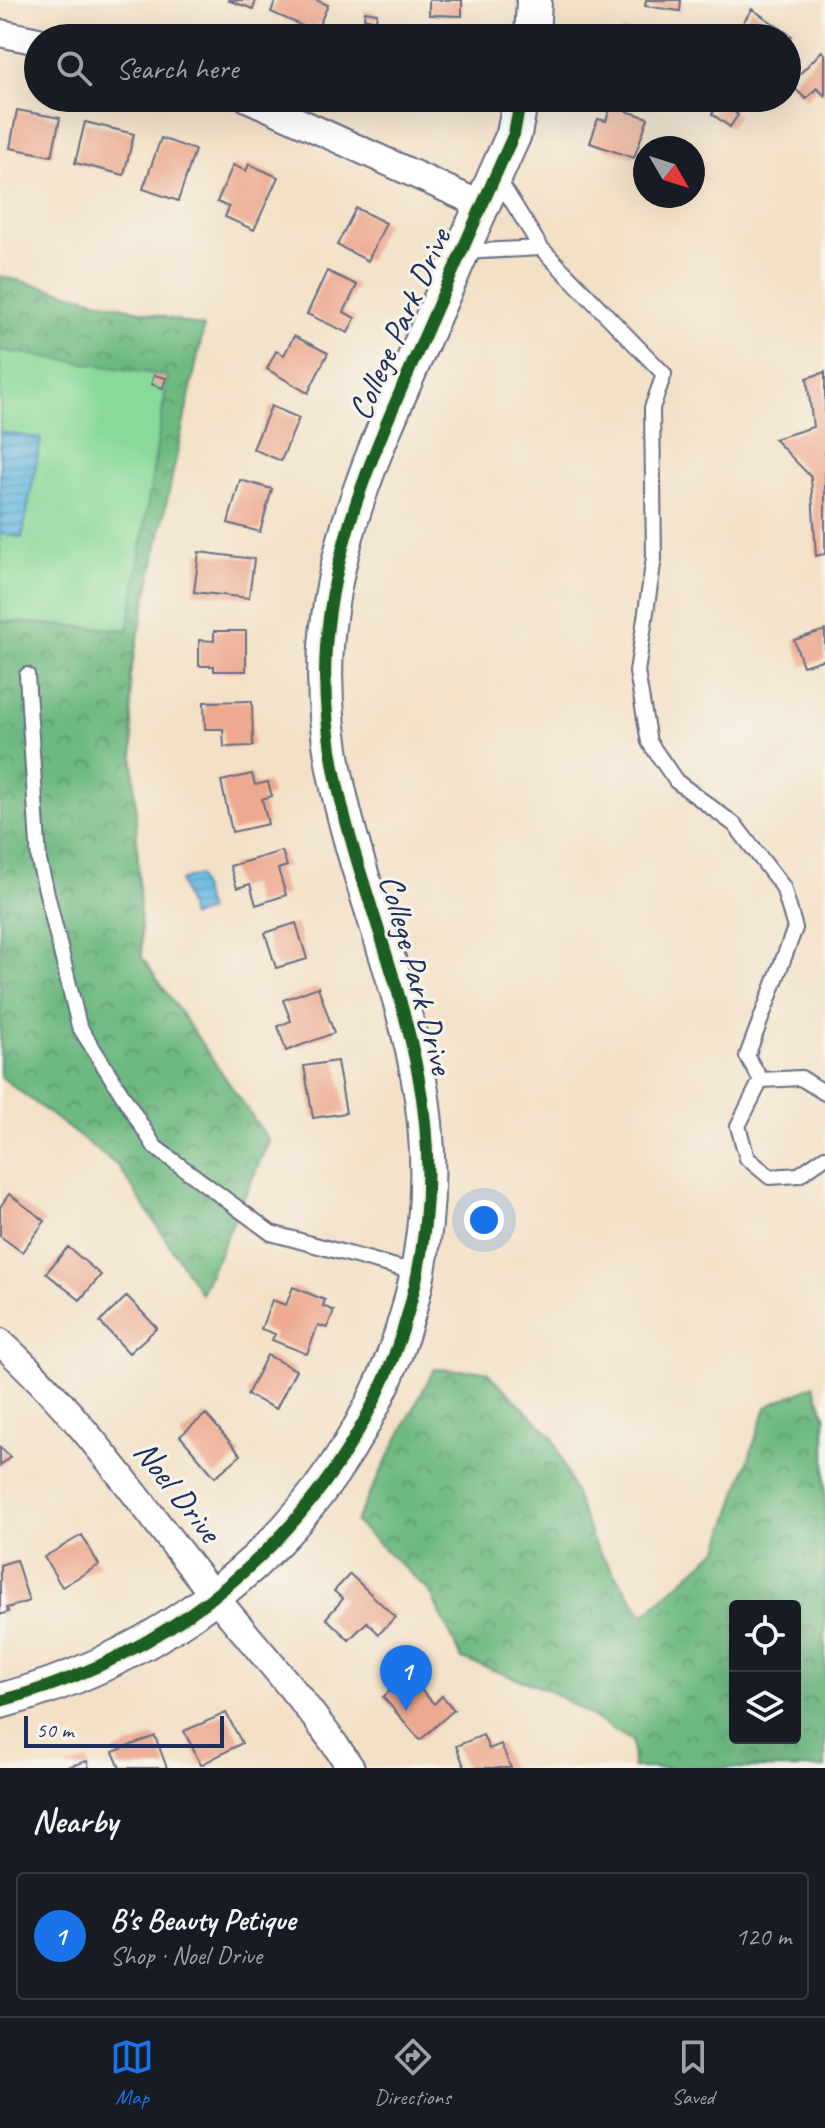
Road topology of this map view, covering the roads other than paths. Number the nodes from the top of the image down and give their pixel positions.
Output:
1 (534, 0) edge
2 (533, 24) edge
3 (0, 33) edge
4 (24, 38) edge
5 (284, 112) edge
6 (518, 112) edge
7 (489, 190) junction
8 (541, 248) junction
9 (461, 252) junction
10 (27, 675) dead end
11 (761, 1080) junction
12 (825, 1093) edge
13 (825, 1157) edge
14 (418, 1273) junction
15 (0, 1342) edge
16 (216, 1597) junction
17 (0, 1701) edge
18 (351, 1768) edge

1 - 2 street
3 - 4 street
5 - 7 street
6 - 7 street, College Park Drive
7 - 8 lane
7 - 9 street, College Park Drive
8 - 9 lane
8 - 11 lane
9 - 14 street, College Park Drive
10 - 14 lane
11 - 12 lane
11 - 13 lane
14 - 16 street, College Park Drive
15 - 16 street, Noel Drive
16 - 17 street, College Park Drive
16 - 18 street, Noel Drive

